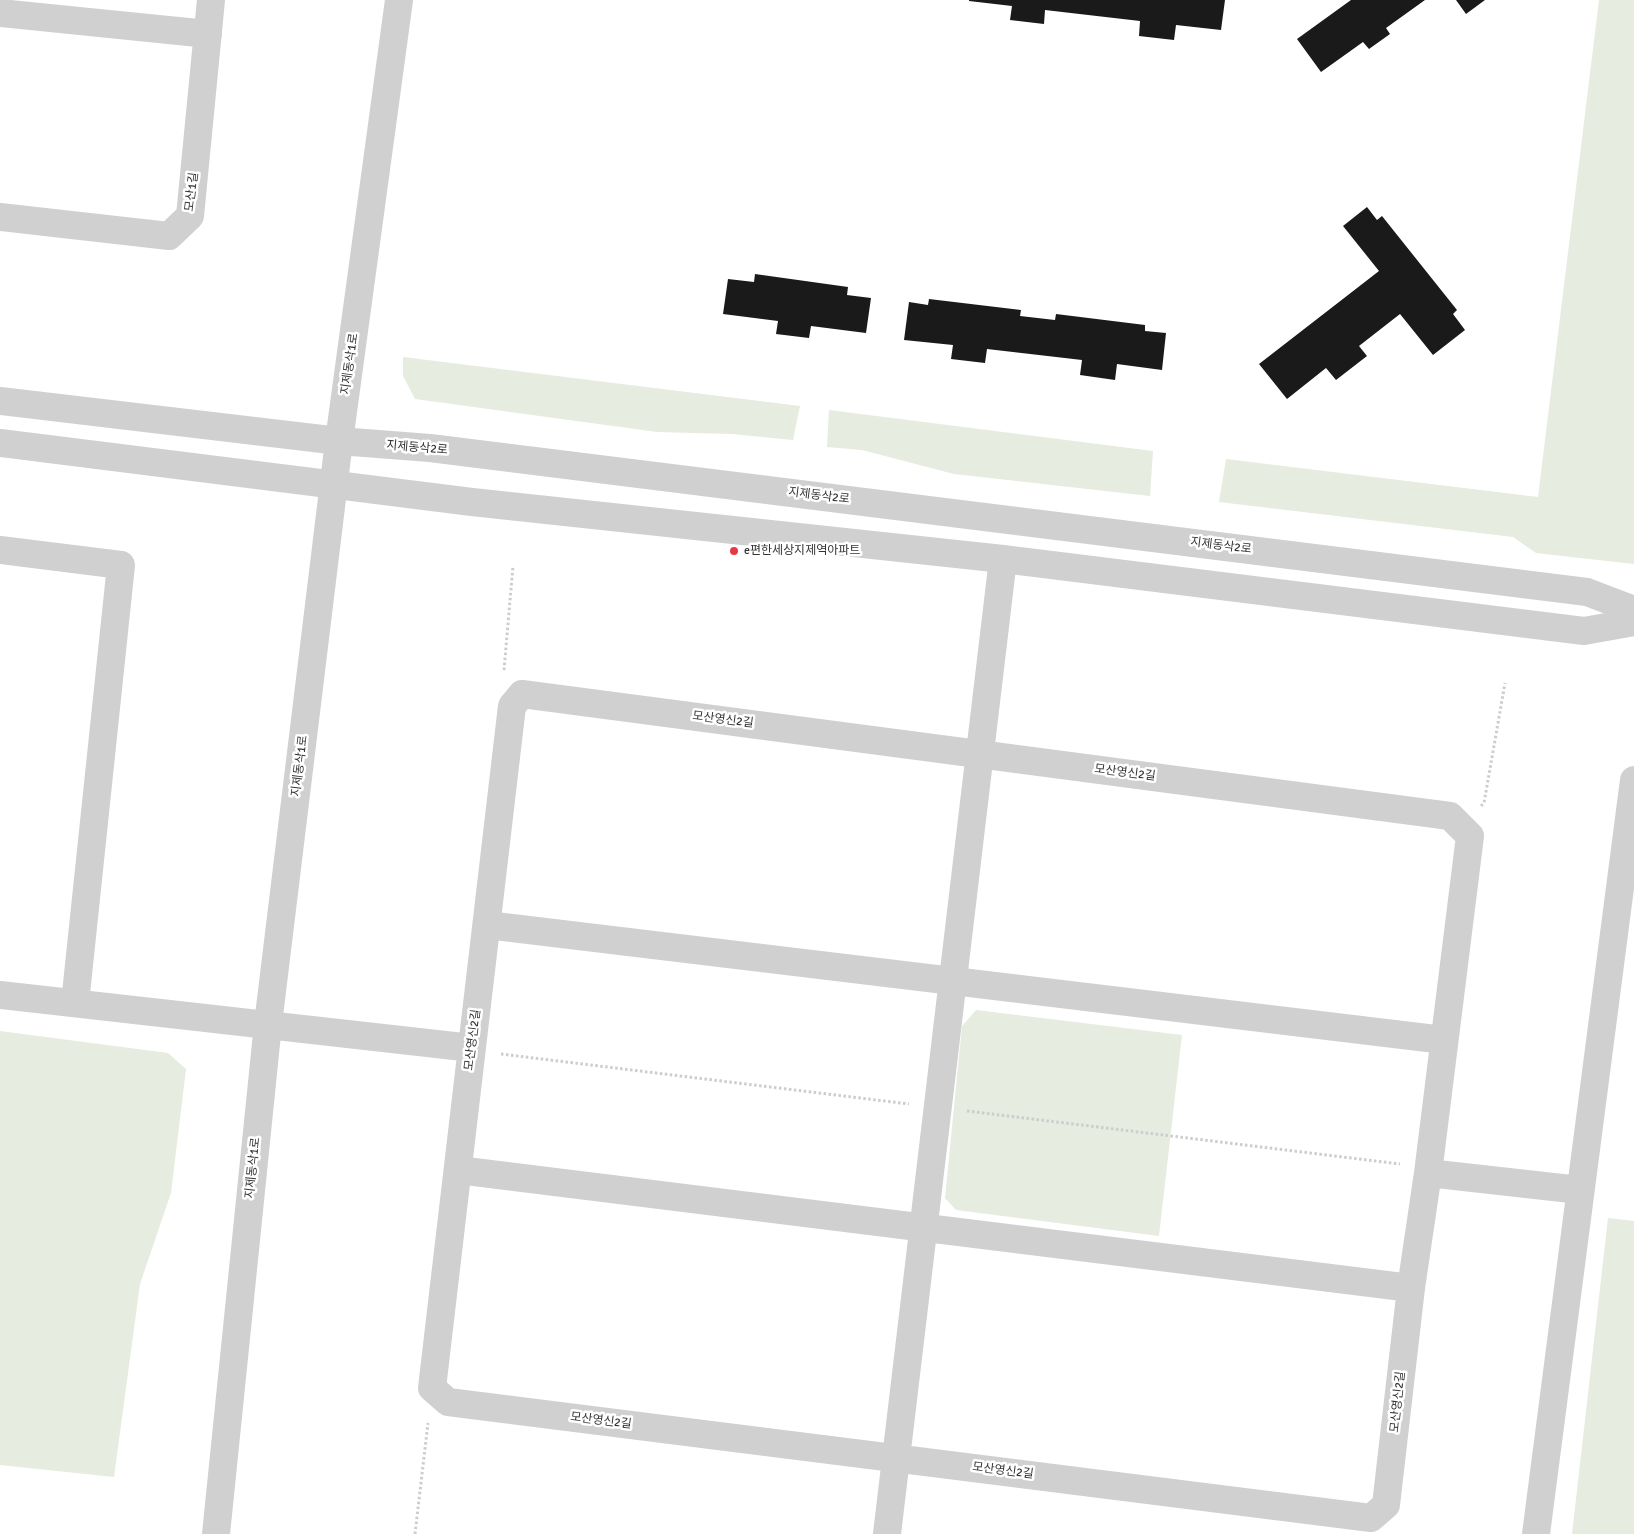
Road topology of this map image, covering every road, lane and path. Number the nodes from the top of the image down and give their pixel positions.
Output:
1 (211, 0) edge
2 (399, 0) edge
3 (0, 13) edge
4 (208, 34) junction
5 (0, 217) edge
6 (0, 401) edge
7 (339, 441) junction
8 (0, 443) edge
9 (335, 485) junction
10 (0, 550) edge
11 (1003, 559) junction
12 (513, 566) dead end
13 (1634, 610) edge
14 (1634, 622) edge
15 (1504, 683) dead end
16 (517, 700) junction
17 (980, 754) junction
18 (1634, 780) edge
19 (1461, 826) junction
20 (487, 924) junction
21 (952, 981) junction
22 (0, 995) edge
23 (75, 1003) junction
24 (268, 1024) junction
25 (1444, 1040) junction
26 (472, 1048) junction
27 (458, 1170) junction
28 (1428, 1173) junction
29 (1580, 1190) junction
30 (923, 1228) junction
31 (1411, 1288) junction
32 (437, 1392) junction
33 (896, 1458) junction
34 (216, 1534) edge
35 (415, 1534) edge
36 (887, 1534) edge
37 (1536, 1534) edge

1 - 4 street, 모산1길
2 - 7 street, 지제동삭1로
3 - 4 street
4 - 5 street, 모산1길
6 - 7 street, 지제동삭2로
7 - 9 street, 지제동삭1로
7 - 13 street, 지제동삭2로
8 - 9 street
9 - 11 street
9 - 24 street, 지제동삭1로
10 - 23 street
11 - 14 street
11 - 17 street
12 - 16 path
15 - 19 path
16 - 17 street, 모산영신2길
16 - 20 street, 모산영신2길
17 - 19 street, 모산영신2길
17 - 21 street
18 - 29 street
19 - 25 street, 모산영신2길
20 - 21 street
20 - 26 street, 모산영신2길
21 - 25 street
21 - 30 street
22 - 23 street
23 - 24 street
24 - 26 street
24 - 34 street, 지제동삭1로
25 - 28 street, 모산영신2길
26 - 27 street, 모산영신2길
27 - 30 street
27 - 32 street, 모산영신2길
28 - 29 street
28 - 31 street, 모산영신2길
29 - 37 street
30 - 31 street
30 - 33 street
31 - 33 street, 모산영신2길
32 - 33 street, 모산영신2길
32 - 35 path
33 - 36 street

